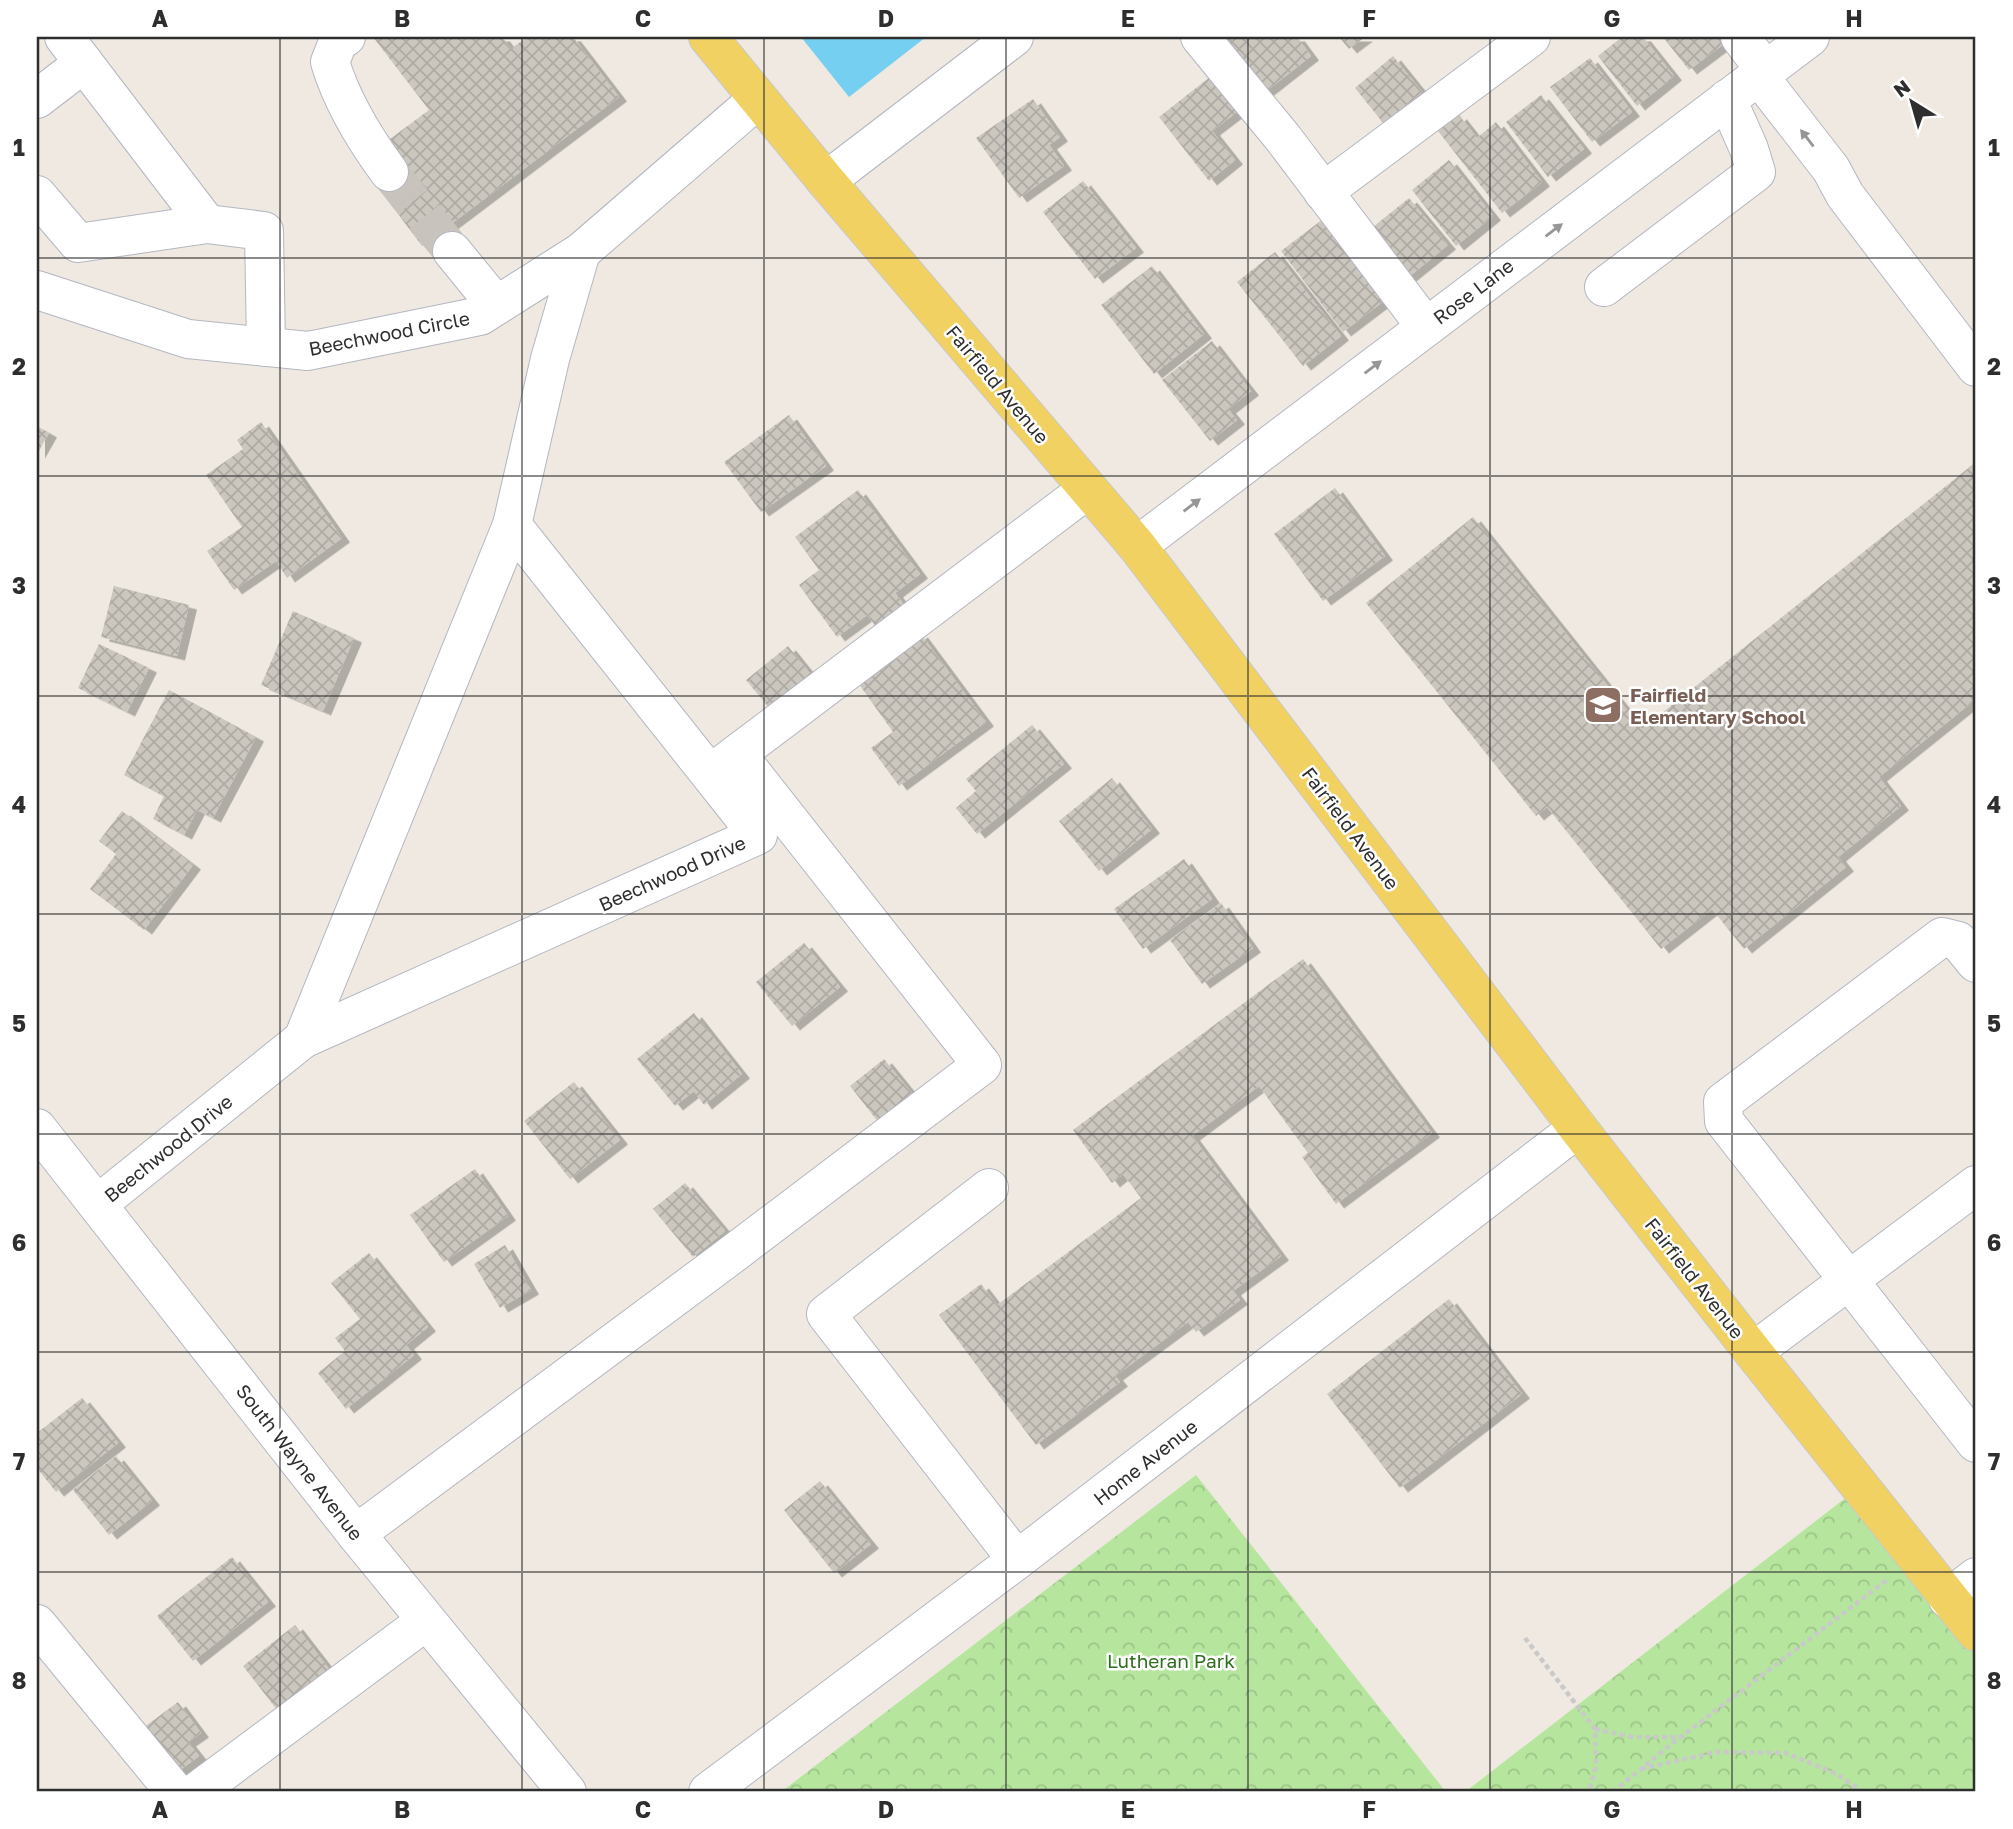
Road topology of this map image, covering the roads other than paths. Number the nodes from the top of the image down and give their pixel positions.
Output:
1 (346, 37) edge
2 (708, 37) edge
3 (1014, 37) edge
4 (1200, 37) edge
5 (1531, 37) edge
6 (1740, 37) edge
7 (1810, 37) edge
8 (74, 50) edge
9 (1762, 73) junction
10 (37, 99) edge
11 (758, 99) junction
12 (1727, 99) junction
13 (389, 172) tunnel mouth
14 (826, 181) junction
15 (1323, 192) junction
16 (37, 195) edge
17 (207, 224) junction
18 (452, 251) tunnel mouth
19 (581, 252) junction
20 (1604, 287) dead end
21 (37, 290) edge
22 (496, 306) junction
23 (1426, 327) junction
24 (266, 347) junction
25 (1976, 367) edge
26 (1088, 489) junction
27 (512, 525) junction
28 (1137, 546) junction
29 (724, 764) junction
30 (1976, 963) edge
31 (303, 1039) junction
32 (37, 1128) edge
33 (1578, 1128) junction
34 (1976, 1185) edge
35 (989, 1188) dead end
36 (98, 1205) junction
37 (1848, 1282) junction
38 (1753, 1352) junction
39 (1976, 1443) edge
40 (356, 1534) junction
41 (1017, 1560) junction
42 (1962, 1588) edge
43 (426, 1621) junction
44 (37, 1623) edge
45 (1976, 1632) edge
46 (175, 1792) edge
47 (196, 1792) edge
48 (567, 1792) edge
49 (708, 1792) edge

1 - 13 street
2 - 11 main road, Fairfield Avenue
3 - 14 street
4 - 15 street
5 - 15 street
6 - 9 street
7 - 9 street, Rose Lane
8 - 10 street
8 - 17 street
9 - 12 street, Rose Lane
25 -> 9 street
11 - 14 main road, Fairfield Avenue
11 - 19 street, Beechwood Circle
12 - 20 street
23 -> 12 street, Rose Lane
14 - 26 main road, Fairfield Avenue
15 - 23 street
16 - 17 street
17 - 24 street
18 - 22 street
19 - 22 street, Beechwood Circle
19 - 27 street, Beechwood Drive
21 - 24 street, Beechwood Circle
22 - 24 street, Beechwood Circle
28 -> 23 street, Rose Lane
26 - 28 main road, Fairfield Avenue
26 - 29 street
27 - 29 street, Beechwood Drive
27 - 31 street, Beechwood Drive
28 - 33 main road, Fairfield Avenue
29 - 31 street, Beechwood Drive
29 - 40 street
30 - 37 street
31 - 36 street, Beechwood Drive
32 - 36 street, South Wayne Avenue
33 - 38 main road, Fairfield Avenue
33 - 41 street, Home Avenue
34 - 37 street
35 - 41 street
36 - 40 street, South Wayne Avenue
37 - 38 street
37 - 39 street
38 - 42 main road, Fairfield Avenue
40 - 43 street, South Wayne Avenue
41 - 49 street, Home Avenue
42 - 45 main road, Fairfield Avenue
43 - 47 street
43 - 48 street, South Wayne Avenue
44 - 46 street

